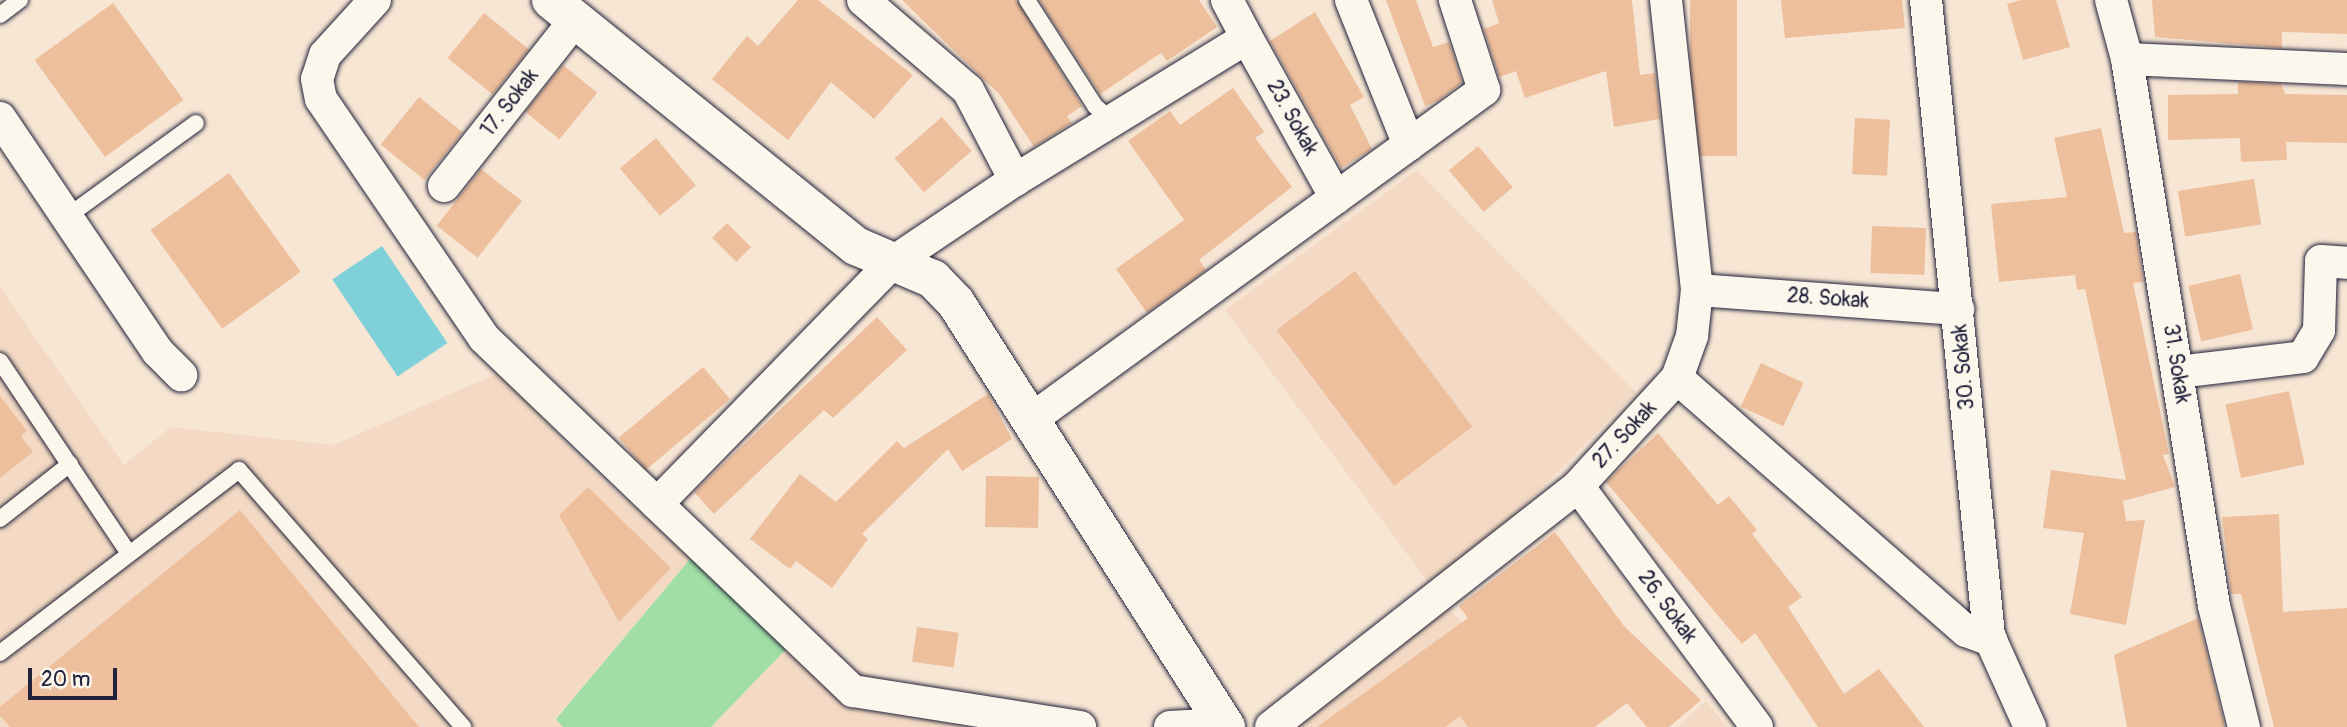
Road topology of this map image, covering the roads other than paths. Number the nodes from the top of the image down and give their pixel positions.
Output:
1 (20, 0) edge
2 (374, 0) edge
3 (863, 0) edge
4 (1027, 0) edge
5 (1227, 0) edge
6 (1352, 0) edge
7 (1455, 0) edge
8 (1667, 0) edge
9 (1926, 0) edge
10 (2111, 0) edge
11 (564, 10) edge
12 (0, 15) edge
13 (1247, 38) junction
14 (2127, 59) junction
15 (2347, 69) edge
16 (0, 118) edge
17 (1112, 121) junction
18 (196, 123) dead end
19 (1409, 145) junction
20 (1015, 180) junction
21 (444, 186) dead end
22 (1336, 198) junction
23 (68, 216) junction
24 (893, 262) junction
25 (2347, 263) edge
26 (1697, 290) junction
27 (1958, 309) junction
28 (0, 361) edge
29 (2178, 372) junction
30 (181, 375) dead end
31 (1677, 379) junction
32 (1029, 421) junction
33 (70, 464) junction
34 (1578, 486) junction
35 (657, 503) junction
36 (0, 519) edge
37 (129, 554) junction
38 (1991, 640) junction
39 (0, 653) edge
40 (1225, 725) edge
41 (463, 727) edge
42 (1080, 727) edge
43 (1170, 727) edge
44 (1271, 727) edge
45 (1756, 727) edge
46 (2030, 727) edge
47 (2244, 727) edge

1 - 12 lane
2 - 35 street
3 - 20 street
4 - 17 lane
5 - 13 street, 23. Sokak
6 - 19 street
7 - 19 street
8 - 26 street, 27. Sokak
9 - 27 street, 30. Sokak
10 - 14 street, 31. Sokak
11 - 21 street, 17. Sokak
11 - 24 street
13 - 17 street
13 - 22 street, 23. Sokak
14 - 15 street
14 - 29 street, 31. Sokak
16 - 23 street
17 - 20 street
18 - 23 lane
19 - 22 street
20 - 24 street
22 - 32 street
23 - 30 street
24 - 32 street
24 - 35 street
25 - 29 street
26 - 27 street, 28. Sokak
26 - 31 street, 27. Sokak
27 - 38 street, 30. Sokak
28 - 33 lane
29 - 47 street, 31. Sokak
31 - 34 street, 27. Sokak
31 - 38 street
32 - 40 street
33 - 36 lane
33 - 37 lane
34 - 44 street, 27. Sokak
34 - 45 street, 26. Sokak
35 - 42 street
37 - 39 lane
37 - 41 lane
38 - 46 street, 30. Sokak
40 - 43 street

